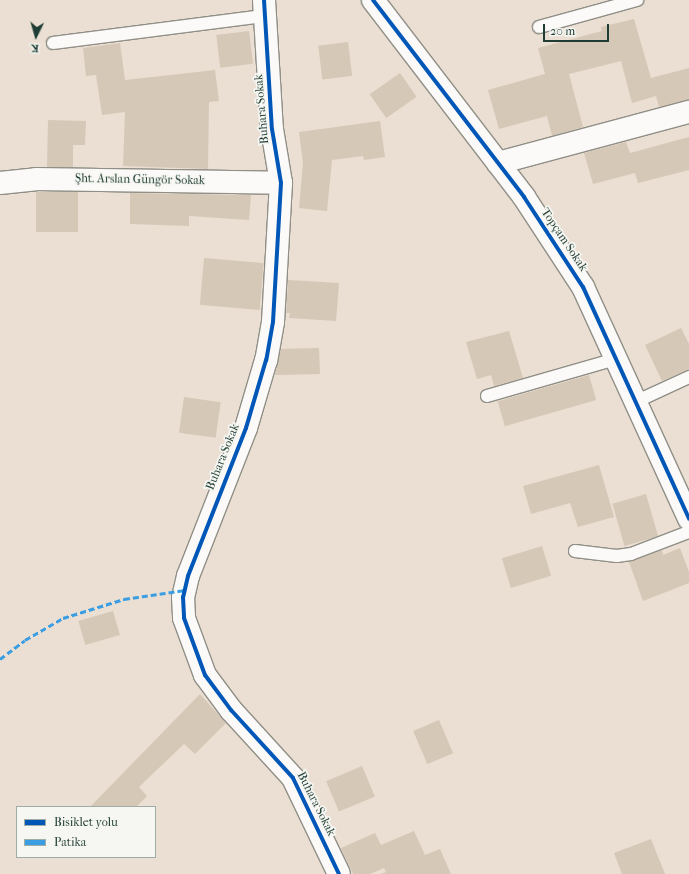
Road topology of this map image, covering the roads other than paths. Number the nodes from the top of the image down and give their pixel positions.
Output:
1 (374, 0) edge
2 (637, 0) edge
3 (264, 8) edge
4 (538, 27) dead end
5 (53, 43) dead end
6 (689, 112) edge
7 (498, 163) junction
8 (0, 183) edge
9 (280, 183) junction
10 (616, 359) junction
11 (689, 377) edge
12 (487, 396) dead end
13 (636, 402) junction
14 (689, 519) edge
15 (689, 532) edge
16 (575, 551) dead end
17 (339, 874) edge

1 - 7 street, Topçam Sokak
2 - 4 lane
3 - 5 lane
3 - 9 street, Buhara Sokak
6 - 7 street
7 - 10 street, Topçam Sokak
8 - 9 street, Şht. Arslan Güngör Sokak
9 - 17 street, Buhara Sokak
10 - 12 lane
10 - 13 street, Topçam Sokak
11 - 13 lane
13 - 14 street, Topçam Sokak
15 - 16 lane

